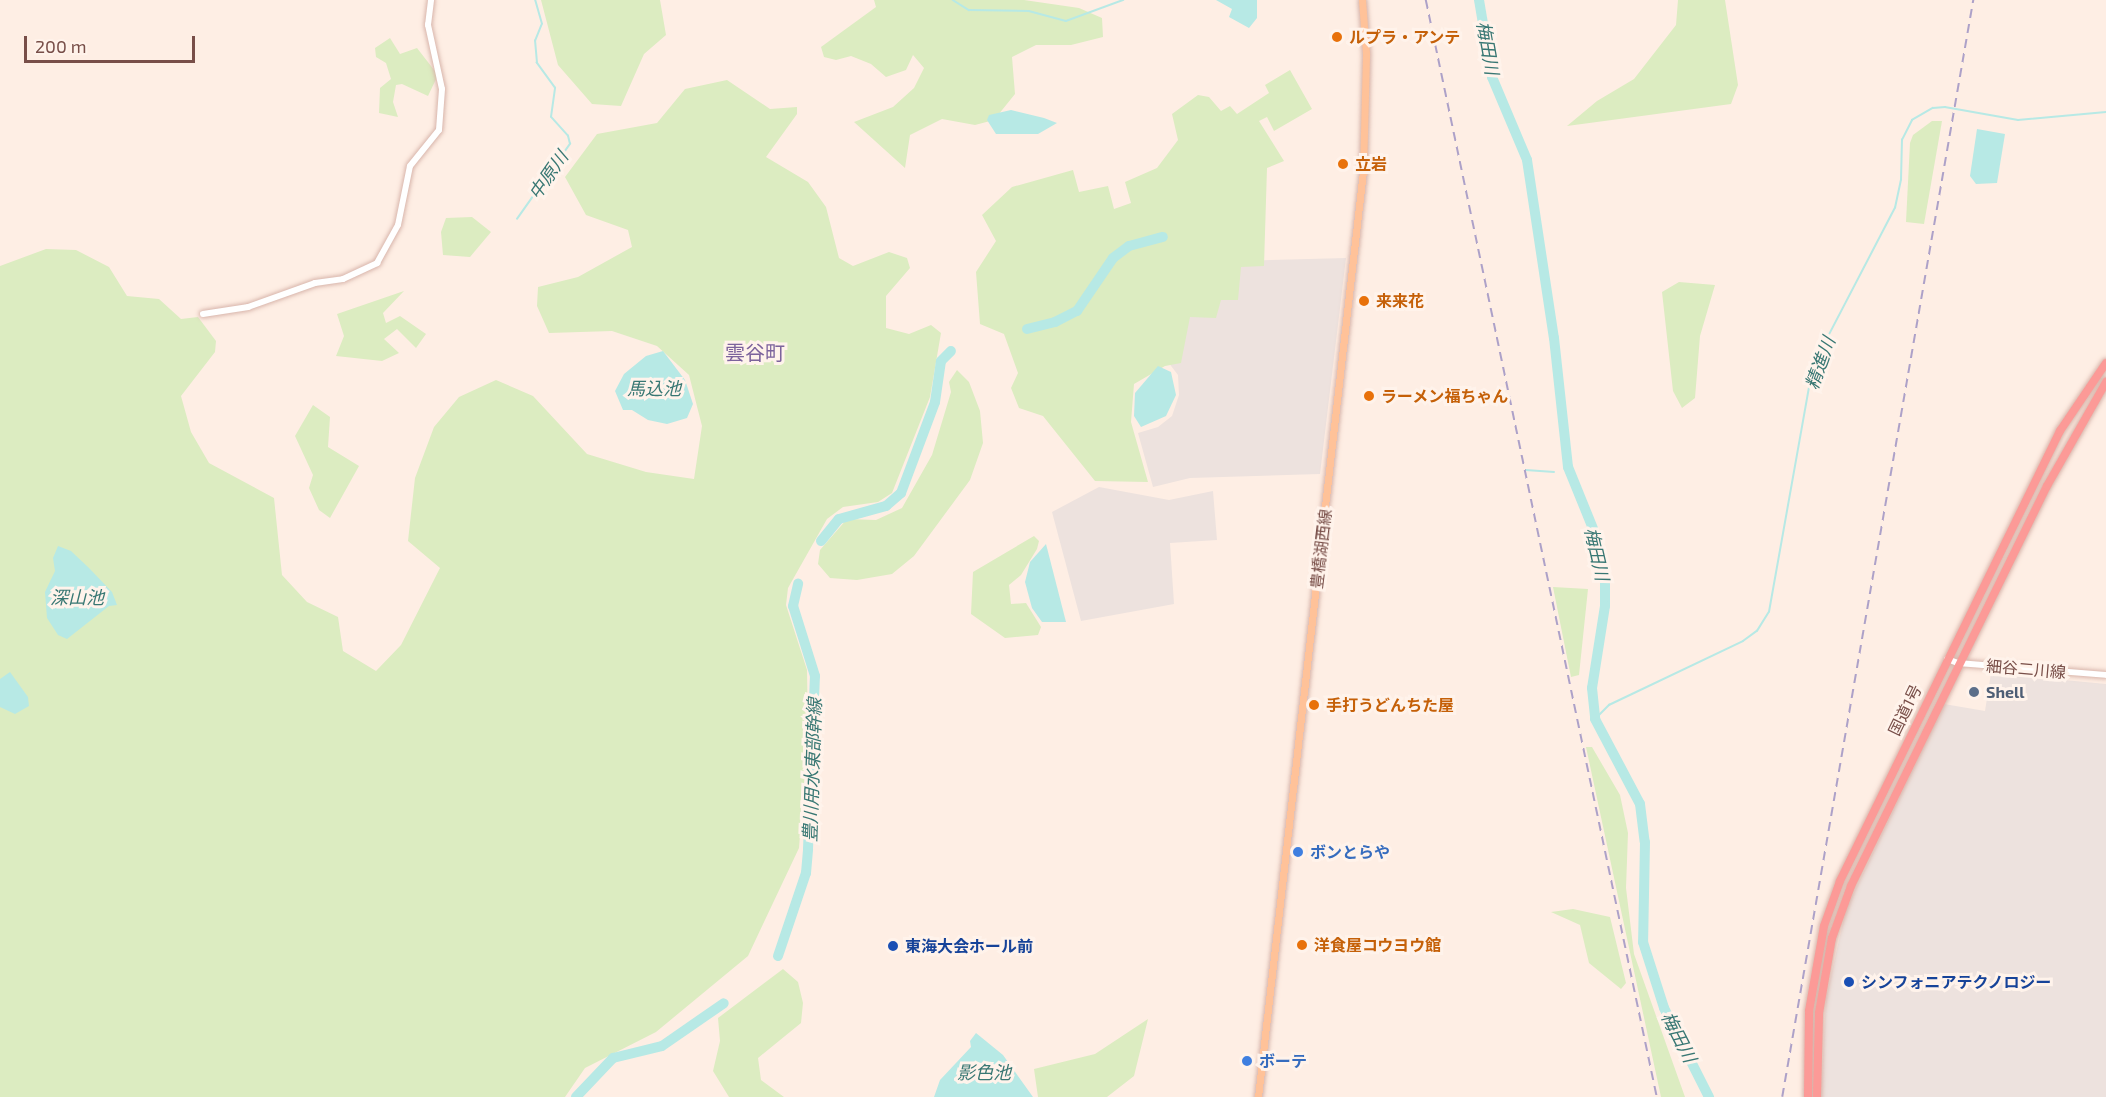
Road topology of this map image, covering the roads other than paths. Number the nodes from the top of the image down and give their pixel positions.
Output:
1 (431, 0) edge
2 (1362, 0) edge
3 (203, 314) dead end
4 (2106, 363) edge
5 (2106, 382) edge
6 (1947, 659) junction
7 (1958, 663) junction
8 (2106, 675) edge
9 (1258, 1097) edge
10 (1808, 1097) edge
11 (1817, 1097) edge

1 - 3 street
2 - 9 main road, 豊橋湖西線
4 - 6 highway, 国道1号
5 - 7 highway, 国道1号
6 - 7 street, 細谷二川線
6 - 10 highway, 国道1号
7 - 8 street, 細谷二川線
7 - 11 highway, 国道1号

